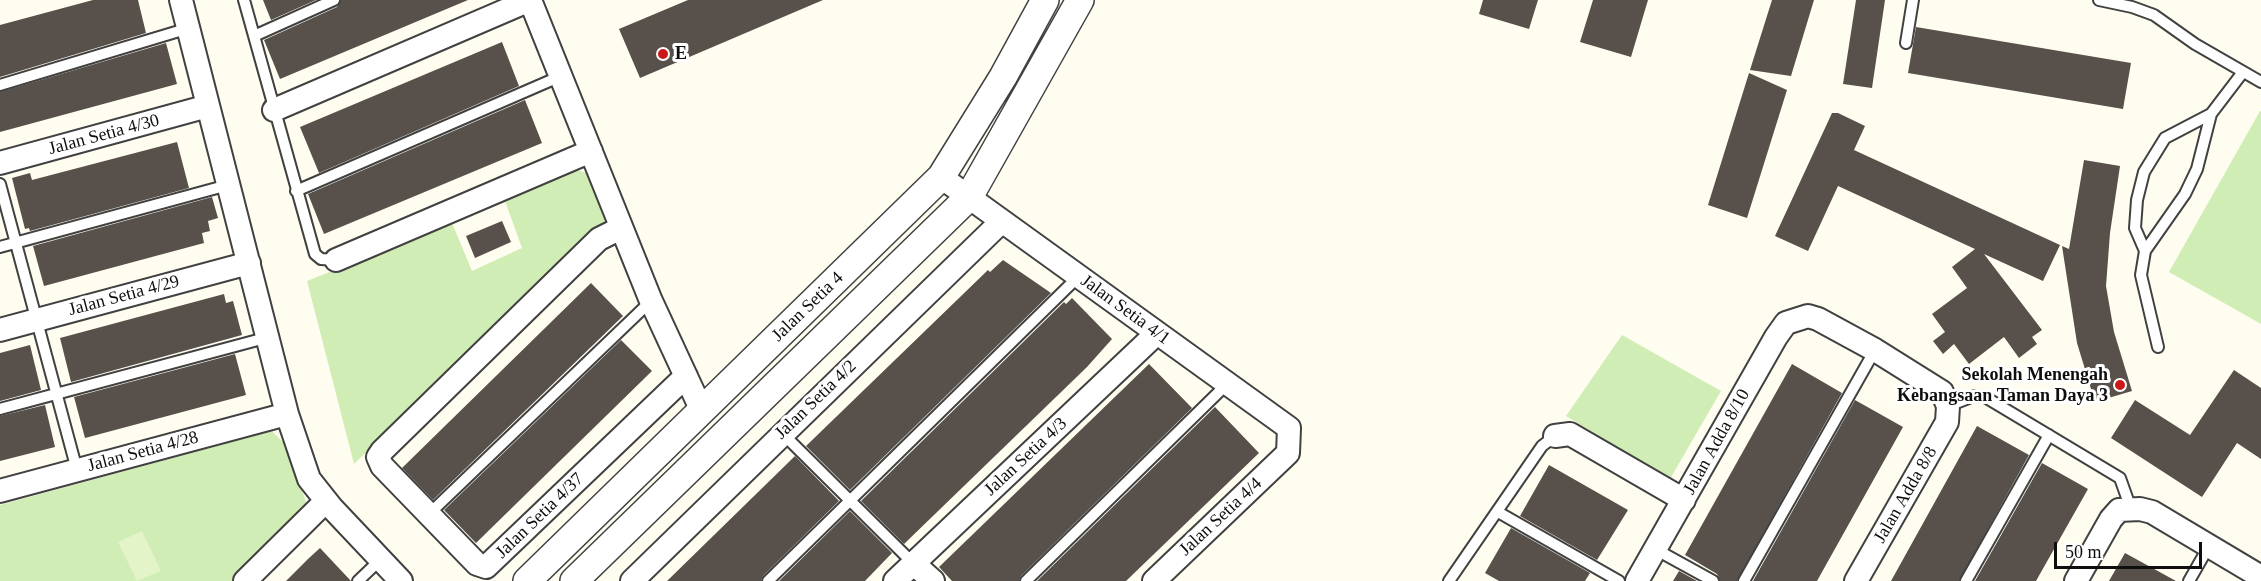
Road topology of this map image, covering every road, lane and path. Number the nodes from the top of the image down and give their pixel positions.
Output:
1 (181, 0) edge
2 (244, 0) edge
3 (334, 0) edge
4 (530, 0) edge
5 (1045, 0) edge
6 (1080, 0) edge
7 (1913, 0) edge
8 (2099, 0) edge
9 (189, 28) junction
10 (254, 36) junction
11 (1906, 43) dead end
12 (2242, 72) junction
13 (561, 76) junction
14 (2261, 82) edge
15 (0, 85) edge
16 (208, 106) junction
17 (274, 110) junction
18 (2211, 114) junction
19 (591, 152) junction
20 (0, 163) edge
21 (941, 177) junction
22 (0, 184) edge
23 (228, 185) junction
24 (296, 191) junction
25 (969, 197) junction
26 (1002, 221) junction
27 (621, 228) junction
28 (16, 243) junction
29 (0, 247) edge
30 (2145, 250) junction
31 (336, 260) joint
32 (249, 262) junction
33 (1079, 276) junction
34 (651, 301) junction
35 (36, 320) junction
36 (0, 330) edge
37 (1157, 333) junction
38 (269, 337) junction
39 (2158, 347) dead end
40 (1875, 350) junction
41 (686, 376) junction
42 (1227, 384) junction
43 (57, 394) junction
44 (1948, 406) junction
45 (0, 409) edge
46 (702, 411) junction
47 (287, 414) junction
48 (782, 432) junction
49 (2049, 435) junction
50 (1555, 436) joint
51 (1288, 453) joint
52 (77, 470) junction
53 (0, 491) edge
54 (850, 498) junction
55 (1684, 500) junction
56 (326, 501) junction
57 (2131, 509) junction
58 (1498, 512) junction
59 (429, 514) junction
60 (2209, 546) junction
61 (1655, 549) junction
62 (381, 560) junction
63 (913, 563) junction
64 (2261, 577) edge
65 (245, 581) edge
66 (358, 581) edge
67 (400, 581) edge
68 (527, 581) edge
69 (573, 581) edge
70 (632, 581) edge
71 (768, 581) edge
72 (895, 581) edge
73 (933, 581) edge
74 (1026, 581) edge
75 (1154, 581) edge
76 (1449, 581) edge
77 (1619, 581) edge
78 (1637, 581) edge
79 (1713, 581) edge
80 (1744, 581) edge
81 (1856, 581) edge
82 (1966, 581) edge
83 (2076, 581) edge
84 (2189, 581) edge

1 - 9 street
2 - 10 lane
3 - 10 lane
4 - 13 street
4 - 17 street
5 - 21 street, Jalan Setia 4
6 - 25 street, Jalan Setia 4
7 - 11 lane
8 - 12 lane
9 - 15 lane
9 - 16 street
10 - 17 lane
12 - 14 lane
12 - 18 lane
13 - 19 street
13 - 24 lane
16 - 20 street, Jalan Setia 4/30
16 - 23 street
17 - 24 lane
18 - 30 lane
18 - 30 lane
19 - 27 street
19 - 31 street
21 - 25 street, Jalan Setia 4/1
21 - 46 street, Jalan Setia 4
22 - 28 lane
23 - 28 lane
23 - 32 street
24 - 31 lane
25 - 26 street, Jalan Setia 4/1
25 - 69 street, Jalan Setia 4
26 - 33 street, Jalan Setia 4/1
26 - 48 street, Jalan Setia 4/2
27 - 34 street
27 - 59 street, Jalan Setia 4/37
28 - 29 lane
28 - 35 lane
30 - 39 lane
32 - 35 street, Jalan Setia 4/29
32 - 38 street
33 - 37 street, Jalan Setia 4/1
33 - 54 lane
34 - 41 street
34 - 59 lane
35 - 36 street, Jalan Setia 4/29
35 - 43 lane
37 - 42 street, Jalan Setia 4/1
37 - 63 street, Jalan Setia 4/3
38 - 43 lane
38 - 47 street
40 - 44 street
40 - 55 street, Jalan Adda 8/10
40 - 80 lane
41 - 46 street
41 - 59 street, Jalan Setia 4/37
42 - 51 street, Jalan Setia 4/1
42 - 74 lane
43 - 45 lane
43 - 52 lane
44 - 49 lane
44 - 81 street, Jalan Adda 8/8
46 - 68 street, Jalan Setia 4
47 - 52 street, Jalan Setia 4/28
47 - 56 street
48 - 54 lane
48 - 70 street, Jalan Setia 4/2
49 - 57 lane
49 - 82 lane
50 - 55 street
50 - 58 lane
51 - 75 street, Jalan Setia 4/4
52 - 53 street, Jalan Setia 4/28
54 - 63 lane
54 - 71 lane
55 - 61 street, Jalan Adda 8/10
56 - 62 street
56 - 65 street
57 - 60 street
57 - 83 street
58 - 76 lane
58 - 77 lane
60 - 64 street
60 - 84 lane
61 - 78 street, Jalan Adda 8/10
61 - 79 lane
62 - 66 lane
62 - 67 street
63 - 72 street, Jalan Setia 4/3
63 - 73 street

